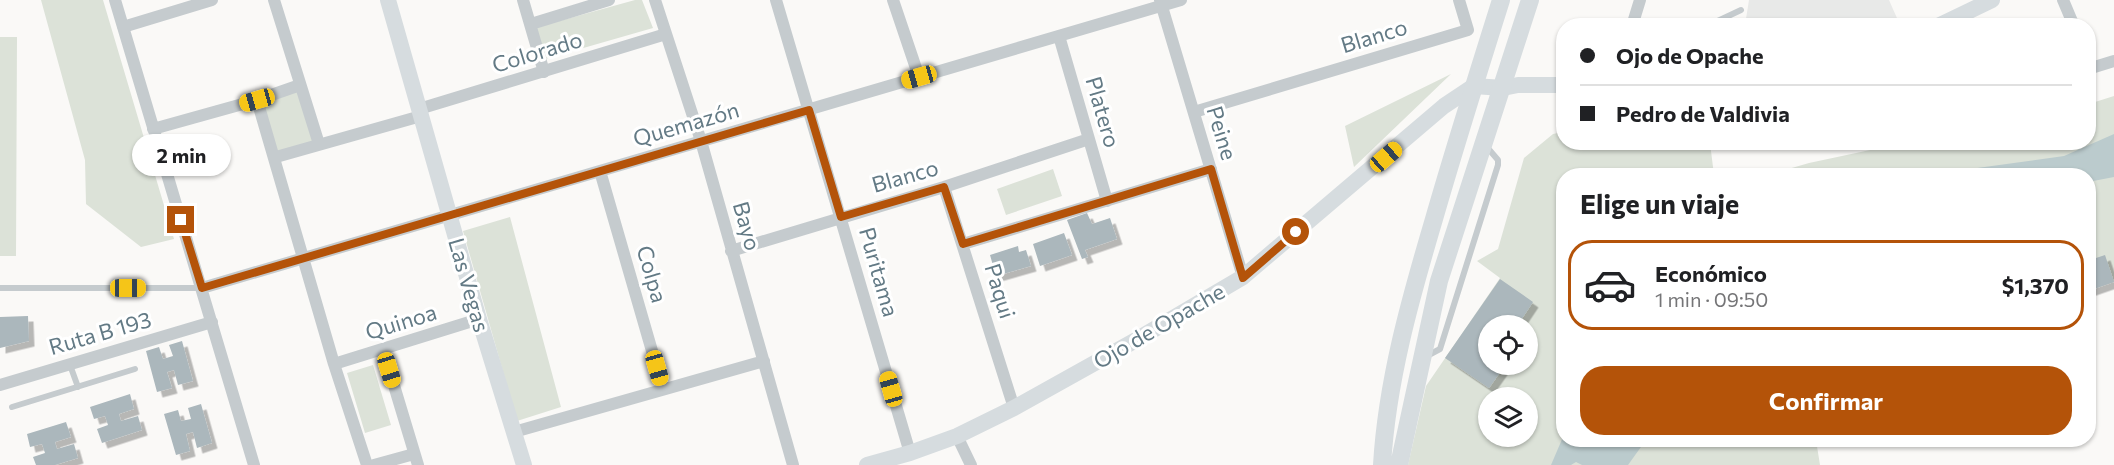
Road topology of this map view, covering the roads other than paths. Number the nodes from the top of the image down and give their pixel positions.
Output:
1 (115, 0) edge
2 (212, 0) edge
3 (274, 0) edge
4 (388, 0) edge
5 (523, 0) edge
6 (609, 0) edge
7 (655, 0) edge
8 (776, 0) edge
9 (893, 0) edge
10 (1181, 0) edge
11 (1459, 0) edge
12 (1501, 0) edge
13 (1530, 0) edge
14 (1640, 0) edge
15 (1992, 0) edge
16 (2063, 0) edge
17 (1161, 3) edge
18 (1741, 10) dead end
19 (1634, 18) edge
20 (1724, 18) edge
21 (1955, 18) edge
22 (2071, 18) edge
23 (531, 24) junction
24 (123, 27) junction
25 (666, 34) junction
26 (1059, 36) junction
27 (2114, 61) edge
28 (2096, 65) edge
29 (544, 72) junction
30 (919, 77) junction
31 (300, 85) junction
32 (1556, 85) edge
33 (1474, 86) junction
34 (1503, 88) junction
35 (257, 100) junction
36 (809, 110) junction
37 (420, 112) junction
38 (1194, 112) junction
39 (153, 129) junction
40 (1089, 139) junction
41 (701, 141) junction
42 (319, 144) junction
43 (1484, 144) junction
44 (276, 158) junction
45 (1211, 169) junction
46 (600, 171) junction
47 (944, 187) junction
48 (1107, 201) junction
49 (449, 216) junction
50 (841, 217) junction
51 (963, 244) junction
52 (731, 251) junction
53 (304, 258) junction
54 (1243, 278) junction
55 (1439, 281) junction
56 (0, 288) edge
57 (202, 288) junction
58 (1458, 288) junction
59 (479, 319) junction
60 (212, 322) junction
61 (383, 349) junction
62 (1422, 358) junction
63 (764, 361) junction
64 (70, 364) junction
65 (334, 364) junction
66 (135, 369) dead end
67 (0, 385) edge
68 (78, 387) junction
69 (663, 389) junction
70 (12, 407) dead end
71 (1014, 408) junction
72 (514, 432) junction
73 (957, 436) junction
74 (910, 453) junction
75 (416, 459) edge
76 (254, 465) edge
77 (367, 465) edge
78 (374, 465) edge
79 (524, 465) edge
80 (793, 465) edge
81 (867, 465) edge
82 (971, 465) edge
83 (1382, 465) edge
84 (1399, 465) edge

1 - 24 street
2 - 24 street
3 - 31 street
4 - 37 main road, Las Vegas
5 - 23 street
6 - 23 street, Colorado
7 - 25 street, Bayo
8 - 36 street, Puritama
9 - 30 street
10 - 17 street, Quemazón
11 - 38 street, Blanco
12 - 33 main road
13 - 34 main road
14 - 19 street
15 - 21 main road
16 - 22 street
17 - 26 street, Quemazón
17 - 38 street, Peine
18 - 20 lane
23 - 29 street
24 - 39 street
25 - 29 street, Colorado
25 - 41 street, Bayo
26 - 30 street, Quemazón
26 - 40 street, Platero
27 - 28 street
29 - 37 street, Colorado
30 - 36 street, Quemazón
31 - 35 street
31 - 42 street
32 - 34 main road
33 - 34 main road
33 - 54 main road, Ojo de Opache
33 - 83 main road
34 - 43 main road
35 - 39 street
35 - 44 street
36 - 41 street, Quemazón
36 - 50 street, Puritama
37 - 42 street, Colorado
37 - 49 main road, Las Vegas
38 - 45 street, Peine
39 - 57 street
40 - 47 street, Blanco
40 - 48 street, Platero
41 - 46 street, Quemazón
41 - 52 street, Bayo
42 - 44 street, Colorado
43 - 55 main road
43 - 58 lane
44 - 53 street
45 - 48 street
45 - 54 street, Peine
46 - 49 street, Quemazón
46 - 69 street, Colpa
47 - 50 street, Blanco
47 - 51 street, Paqui
48 - 51 street
49 - 53 street, Quemazón
49 - 59 main road, Las Vegas
50 - 52 street, Blanco
50 - 74 street, Puritama
51 - 71 street, Paqui
52 - 63 street, Bayo
53 - 57 street, Quemazón
53 - 65 street
54 - 71 main road, Ojo de Opache
55 - 58 lane
55 - 62 main road
56 - 57 lane
57 - 60 street
58 - 62 lane
59 - 61 street, Quinoa
59 - 72 main road, Las Vegas
60 - 64 street, Ruta B 193
60 - 76 street
61 - 65 street, Quinoa
61 - 75 street
62 - 84 main road
63 - 69 street
63 - 80 street, Bayo
64 - 67 street, Ruta B 193
64 - 68 lane
65 - 77 street
66 - 68 lane
68 - 70 lane
69 - 72 street
71 - 73 main road, Ojo de Opache
72 - 79 main road, Las Vegas
73 - 74 main road, Ojo de Opache
73 - 82 street
74 - 81 main road, Ojo de Opache
75 - 78 street

